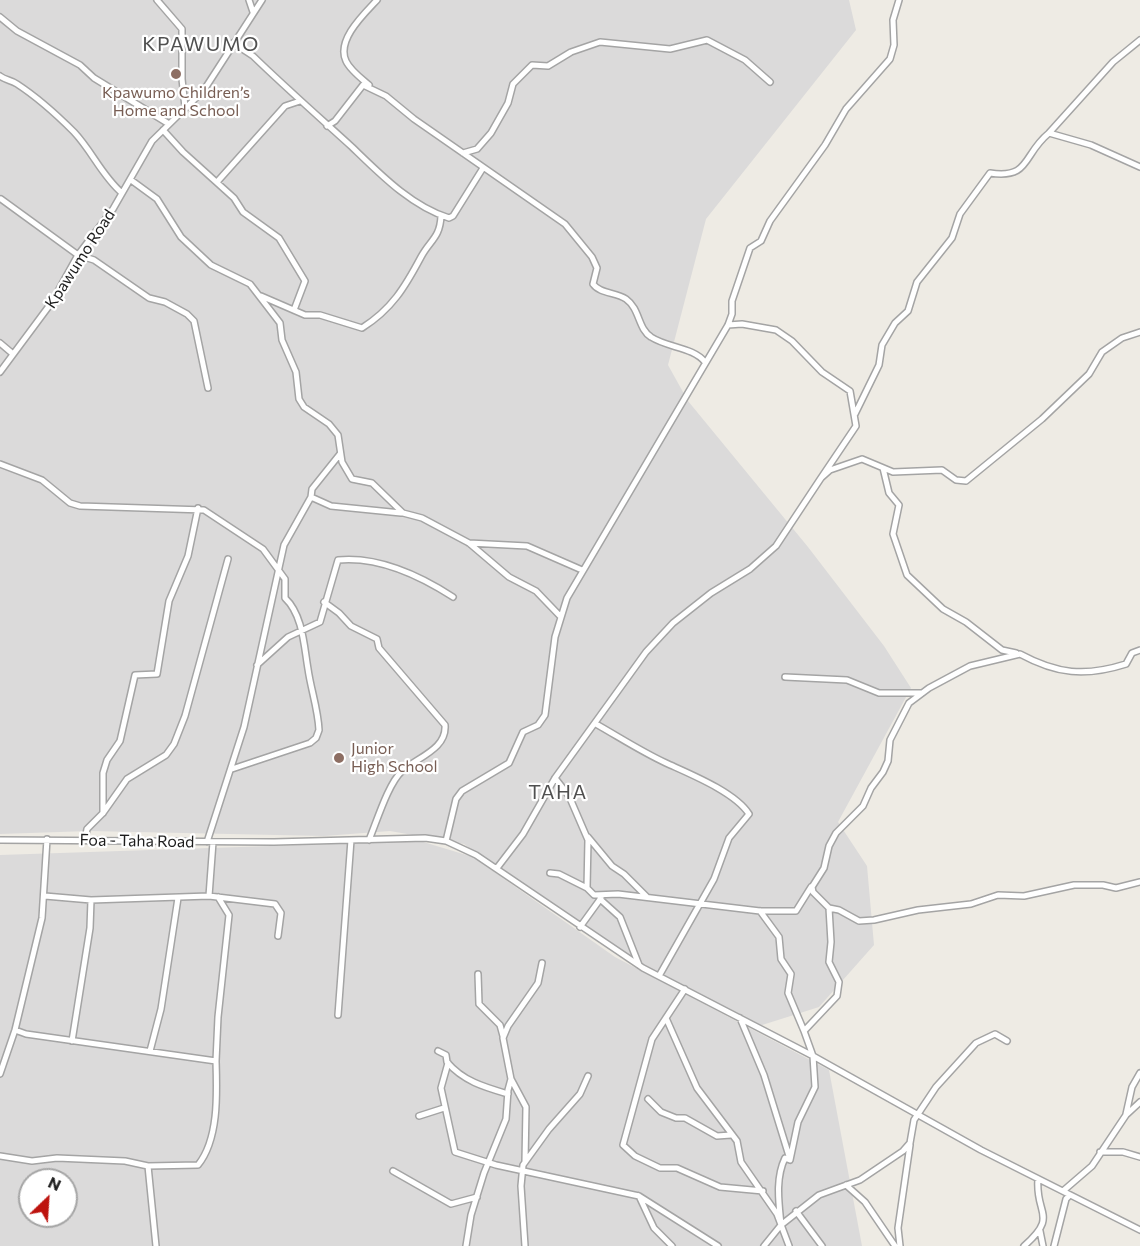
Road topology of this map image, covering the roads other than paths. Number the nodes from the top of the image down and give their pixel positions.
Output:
1 (157, 0) edge
2 (249, 0) edge
3 (262, 0) edge
4 (377, 0) edge
5 (899, 0) edge
6 (254, 12) junction
7 (0, 17) edge
8 (1140, 40) edge
9 (233, 43) junction
10 (0, 76) edge
11 (770, 82) dead end
12 (370, 86) junction
13 (300, 101) junction
14 (185, 107) junction
15 (169, 124) junction
16 (327, 126) junction
17 (164, 130) junction
18 (1049, 133) junction
19 (463, 153) junction
20 (1140, 167) edge
21 (483, 168) junction
22 (131, 180) junction
23 (217, 182) junction
24 (122, 193) junction
25 (1, 199) edge
26 (441, 216) junction
27 (78, 255) junction
28 (259, 296) junction
29 (294, 310) junction
30 (728, 325) junction
31 (1140, 332) edge
32 (0, 343) edge
33 (13, 354) junction
34 (705, 362) junction
35 (0, 372) edge
36 (208, 388) dead end
37 (855, 416) junction
38 (340, 453) junction
39 (0, 464) edge
40 (883, 468) junction
41 (821, 478) junction
42 (311, 497) junction
43 (198, 508) junction
44 (403, 513) junction
45 (469, 543) junction
46 (228, 559) dead end
47 (278, 569) junction
48 (582, 570) junction
49 (453, 597) dead end
50 (324, 602) junction
51 (560, 616) junction
52 (300, 630) junction
53 (1140, 650) edge
54 (1020, 654) junction
55 (255, 666) junction
56 (785, 677) dead end
57 (923, 693) junction
58 (596, 724) junction
59 (232, 769) junction
60 (555, 778) junction
61 (104, 813) junction
62 (586, 836) junction
63 (47, 839) junction
64 (0, 840) edge
65 (85, 840) junction
66 (351, 840) junction
67 (369, 840) junction
68 (446, 841) junction
69 (210, 842) junction
70 (497, 868) junction
71 (550, 873) dead end
72 (1140, 882) edge
73 (812, 887) junction
74 (587, 888) junction
75 (45, 896) junction
76 (208, 896) junction
77 (218, 897) junction
78 (178, 898) junction
79 (601, 898) junction
80 (648, 898) junction
81 (91, 900) junction
82 (702, 904) junction
83 (829, 908) junction
84 (760, 911) junction
85 (580, 927) junction
86 (278, 936) dead end
87 (542, 963) dead end
88 (639, 965) junction
89 (478, 974) dead end
90 (659, 976) junction
91 (685, 989) junction
92 (338, 1015) dead end
93 (666, 1018) junction
94 (740, 1018) junction
95 (15, 1030) junction
96 (804, 1031) junction
97 (503, 1038) junction
98 (72, 1041) junction
99 (1007, 1041) dead end
100 (438, 1051) dead end
101 (150, 1052) junction
102 (813, 1056) junction
103 (216, 1061) junction
104 (448, 1063) junction
105 (1140, 1073) edge
106 (0, 1074) edge
107 (588, 1076) dead end
108 (511, 1079) junction
109 (508, 1094) junction
110 (648, 1099) dead end
111 (1140, 1104) edge
112 (444, 1108) junction
113 (1126, 1115) junction
114 (419, 1116) dead end
115 (917, 1116) junction
116 (731, 1135) junction
117 (910, 1143) junction
118 (1100, 1152) junction
119 (0, 1156) edge
120 (1140, 1157) edge
121 (790, 1160) junction
122 (490, 1162) junction
123 (525, 1162) junction
124 (148, 1166) junction
125 (522, 1170) junction
126 (393, 1171) dead end
127 (1038, 1179) junction
128 (846, 1185) junction
129 (763, 1191) junction
130 (1063, 1191) junction
131 (1070, 1195) junction
132 (639, 1196) junction
133 (477, 1197) junction
134 (796, 1211) junction
135 (781, 1225) junction
136 (1140, 1230) edge
137 (1040, 1231) junction
138 (156, 1246) edge
139 (466, 1246) edge
140 (525, 1246) edge
141 (672, 1246) edge
142 (718, 1246) edge
143 (764, 1246) edge
144 (789, 1246) edge
145 (822, 1246) edge
146 (895, 1246) edge
147 (900, 1246) edge
148 (1024, 1246) edge
149 (1043, 1246) edge
150 (1054, 1246) edge

1 - 14 street
2 - 6 street
3 - 6 street, Kpawumo Road
4 - 12 street
5 - 30 street
6 - 9 street, Kpawumo Road
7 - 15 street
8 - 18 street
9 - 13 street
9 - 14 street, Kpawumo Road
10 - 24 street
11 - 19 street
12 - 16 street
12 - 19 street
13 - 16 street
13 - 23 street
14 - 15 street, Kpawumo Road
15 - 17 street, Kpawumo Road
16 - 26 street
17 - 22 street, Kpawumo Road
17 - 23 street
18 - 20 street
18 - 37 street
19 - 21 street
21 - 26 street
21 - 34 street
22 - 24 street, Kpawumo Road
22 - 28 street
23 - 29 street
24 - 27 street, Kpawumo Road
25 - 27 street
26 - 29 street
27 - 33 street, Kpawumo Road
27 - 36 street
28 - 29 street
28 - 38 street
30 - 34 street
30 - 37 street
31 - 40 street
32 - 33 street
33 - 35 street, Kpawumo Road
34 - 48 street
37 - 41 street
38 - 42 street
38 - 44 street
39 - 43 street
40 - 41 street
40 - 54 street
41 - 58 street
42 - 44 street
42 - 47 street
43 - 47 street
43 - 61 street
44 - 45 street
45 - 48 street
45 - 51 street
46 - 61 street
47 - 52 street
47 - 55 street
48 - 51 street
49 - 50 street
50 - 52 street
50 - 67 street
51 - 68 street
52 - 55 street
52 - 59 street
53 - 54 street
54 - 57 street
55 - 59 street
56 - 57 street
57 - 73 street
58 - 60 street
58 - 82 street
59 - 69 street
60 - 62 street
60 - 70 street
61 - 65 street
62 - 74 street
62 - 80 street
63 - 64 street, Foa - Taha Road
63 - 65 street, Foa - Taha Road
63 - 75 street
65 - 69 street, Foa - Taha Road
66 - 67 street, Foa - Taha Road
66 - 69 street, Foa - Taha Road
66 - 92 street
67 - 68 street, Foa - Taha Road
68 - 70 street
69 - 76 street
70 - 85 street
71 - 74 street
72 - 83 street
73 - 83 street
73 - 84 street
74 - 79 street
75 - 81 street
75 - 95 street
76 - 77 street
76 - 78 street
77 - 86 street
77 - 103 street
78 - 81 street
78 - 101 street
79 - 80 street
79 - 85 street
79 - 88 street
80 - 82 street
81 - 98 street
82 - 84 street
82 - 90 street
83 - 96 street
84 - 96 street
85 - 88 street
87 - 97 street
88 - 90 street
89 - 97 street
90 - 91 street
91 - 93 street
91 - 94 street
93 - 116 street
93 - 129 street
94 - 102 street
94 - 121 street
95 - 98 street
95 - 106 street
96 - 102 street
97 - 108 street
98 - 101 street
99 - 115 street
100 - 104 street
101 - 103 street
102 - 115 street
102 - 121 street
103 - 124 street
104 - 109 street
104 - 112 street
105 - 113 street
107 - 123 street
108 - 109 street
108 - 123 street
109 - 122 street
110 - 116 street
111 - 113 street
112 - 114 street
112 - 122 street
113 - 118 street
115 - 117 street
115 - 127 street
116 - 129 street
117 - 128 street
117 - 147 street
118 - 120 street
118 - 130 street
119 - 124 street
121 - 135 street
122 - 125 street
122 - 133 street
123 - 125 street
124 - 138 street
125 - 132 street
125 - 140 street
126 - 133 street
127 - 130 street
127 - 137 street
128 - 134 street
128 - 146 street
129 - 135 street
130 - 131 street
131 - 136 street
131 - 150 street
132 - 141 street
132 - 142 street
133 - 139 street
134 - 135 street
134 - 145 street
135 - 143 street
135 - 144 street
137 - 148 street
137 - 149 street

